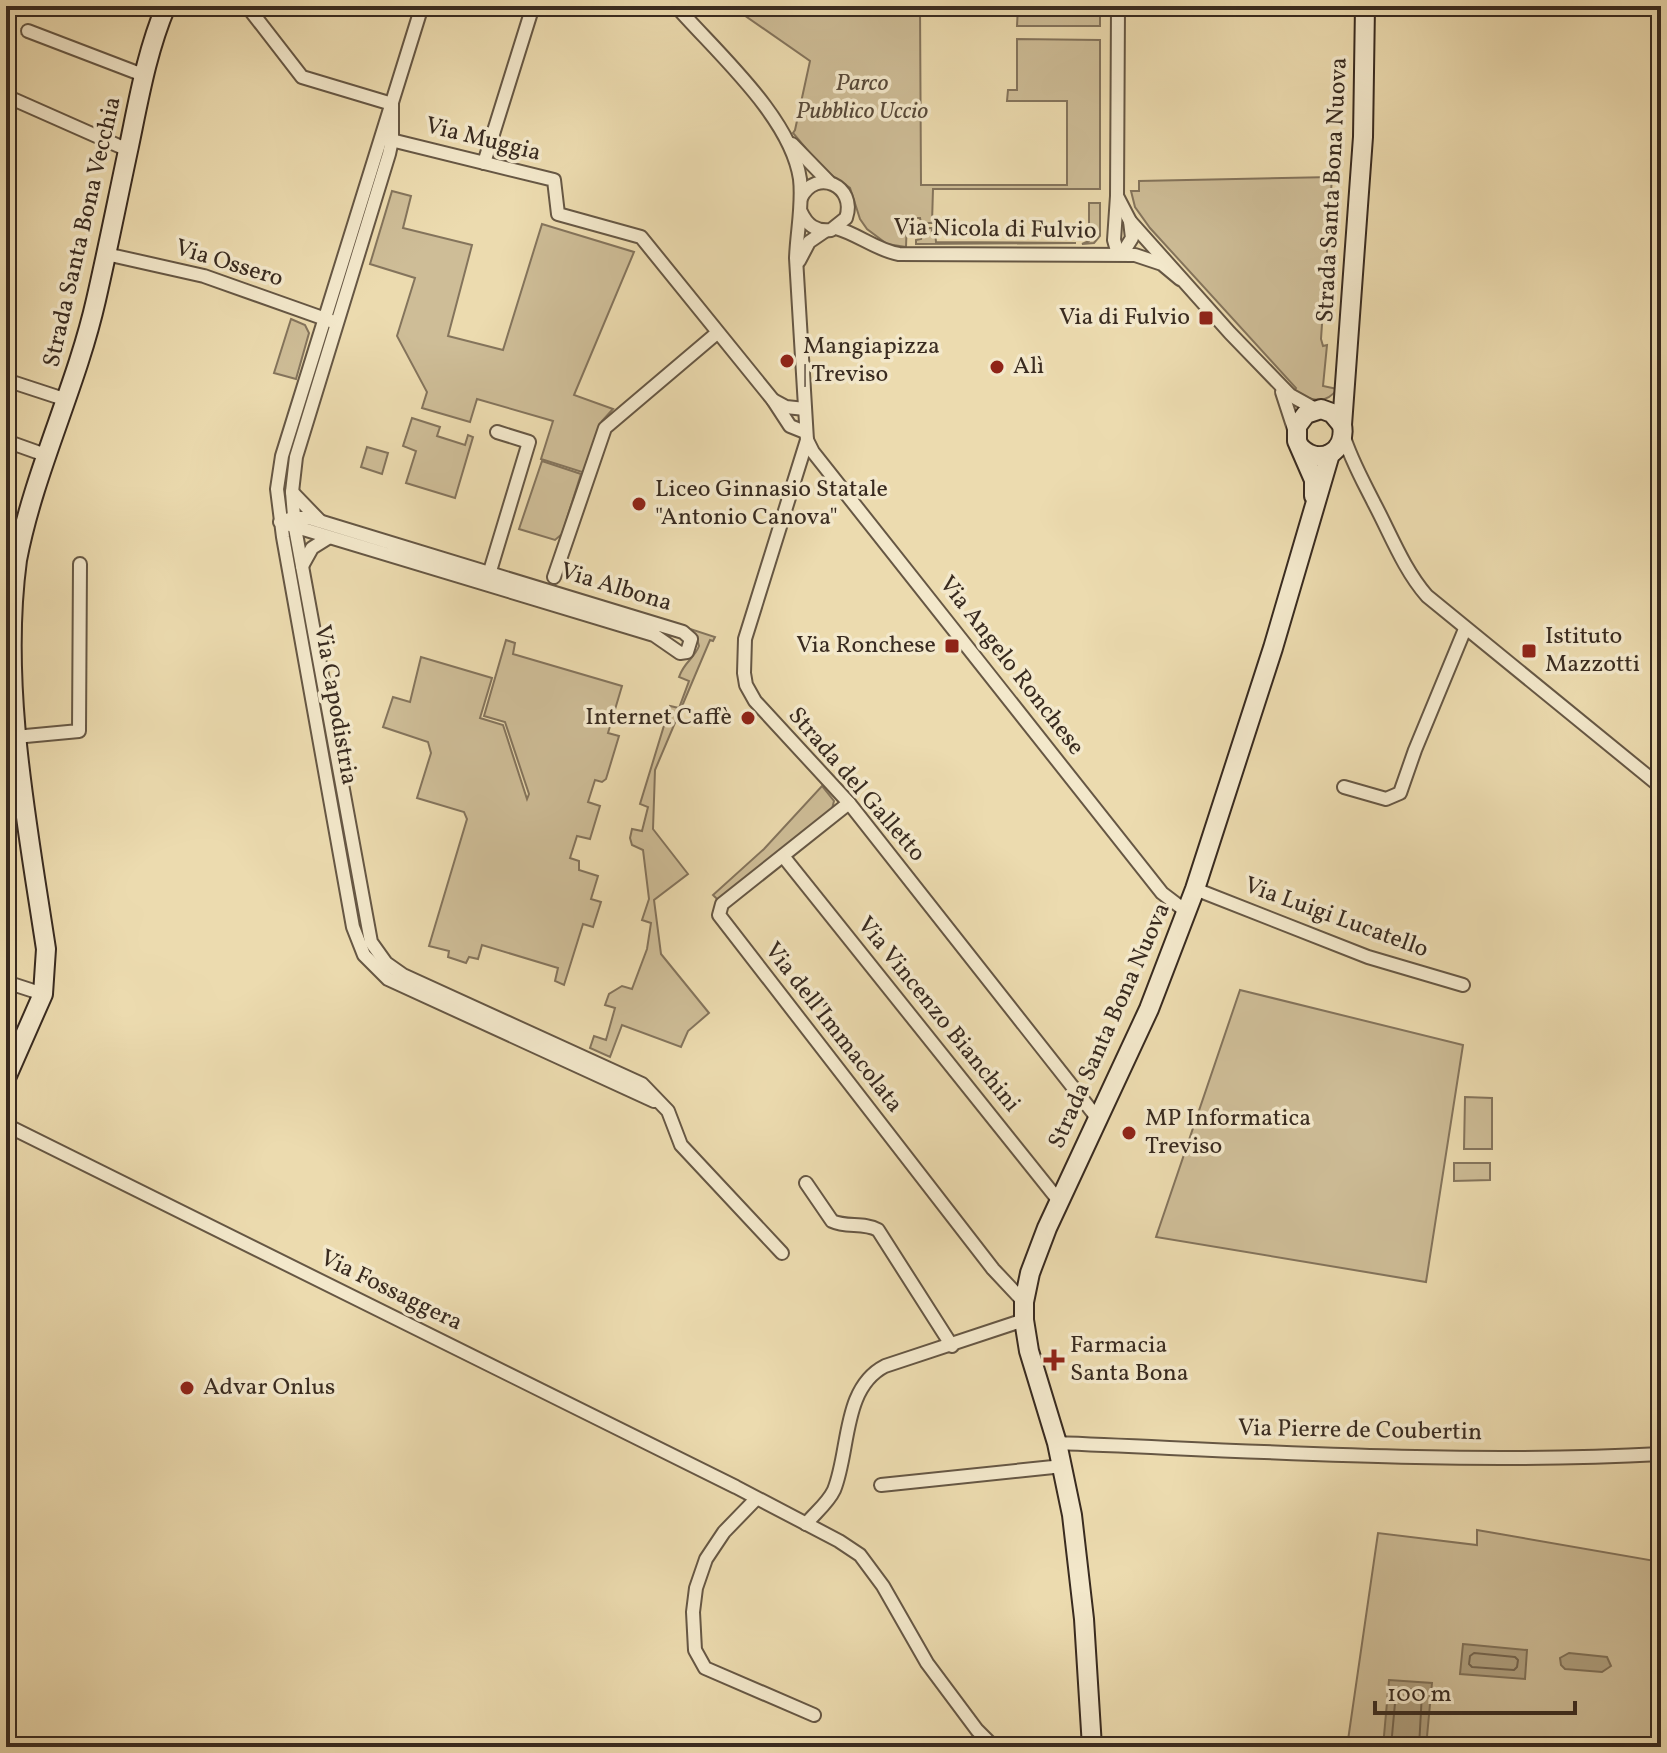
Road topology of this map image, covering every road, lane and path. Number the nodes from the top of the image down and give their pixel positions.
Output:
1 (166, 6) edge
2 (247, 6) edge
3 (422, 6) edge
4 (533, 6) edge
5 (676, 6) edge
6 (1118, 6) edge
7 (1365, 6) edge
8 (28, 31) dead end
9 (143, 75) junction
10 (6, 96) edge
11 (392, 104) junction
12 (782, 133) junction
13 (386, 139) junction
14 (128, 150) junction
15 (484, 163) junction
16 (829, 182) junction
17 (1117, 196) junction
18 (849, 203) junction
19 (801, 205) junction
20 (1130, 221) junction
21 (1114, 228) junction
22 (831, 229) junction
23 (872, 243) junction
24 (106, 254) junction
25 (1096, 254) junction
26 (1120, 254) junction
27 (797, 272) junction
28 (1180, 279) junction
29 (324, 318) junction
30 (337, 323) junction
31 (717, 333) junction
32 (1269, 373) junction
33 (1346, 376) junction
34 (6, 380) edge
35 (67, 400) junction
36 (773, 400) junction
37 (805, 409) junction
38 (1319, 410) junction
39 (1342, 429) junction
40 (497, 432) dead end
41 (806, 436) junction
42 (6, 441) edge
43 (1298, 441) junction
44 (1332, 453) junction
45 (48, 456) junction
46 (1357, 468) junction
47 (292, 492) junction
48 (1313, 513) junction
49 (290, 523) junction
50 (322, 523) junction
51 (328, 538) junction
52 (80, 564) dead end
53 (302, 566) junction
54 (554, 577) dead end
55 (487, 578) junction
56 (1465, 629) junction
57 (7, 641) edge
58 (15, 737) junction
59 (1344, 787) dead end
60 (1661, 787) edge
61 (849, 803) junction
62 (6, 804) edge
63 (24, 811) junction
64 (783, 856) junction
65 (1195, 889) junction
66 (1187, 912) junction
67 (6, 982) edge
68 (1463, 985) dead end
69 (43, 994) junction
70 (6, 1078) edge
71 (664, 1105) junction
72 (1098, 1119) junction
73 (6, 1125) edge
74 (806, 1183) dead end
75 (1059, 1201) junction
76 (782, 1253) dead end
77 (1024, 1311) junction
78 (952, 1346) junction
79 (1057, 1443) junction
80 (1661, 1454) edge
81 (1063, 1466) junction
82 (881, 1485) dead end
83 (756, 1499) junction
84 (806, 1524) junction
85 (814, 1715) dead end
86 (994, 1747) edge
87 (1092, 1747) edge

1 - 9 street, Strada Santa Bona Vecchia
2 - 11 street
3 - 11 street
4 - 15 street
5 - 12 street, Strada del Galletto
6 - 17 street, Via Nicola di Fulvio
7 - 33 street, Strada Santa Bona Nuova
8 - 9 street, Strada Santa Bona Vecchia
9 - 14 street, Strada Santa Bona Vecchia
10 - 14 street
11 - 13 street
12 - 16 street, Strada del Galletto
12 - 19 street, Strada del Galletto
13 - 15 street, Via Muggia
13 - 29 street, Via Capodistria
13 - 30 street, Via Capodistria
14 - 24 street, Strada Santa Bona Vecchia
15 - 31 street, Via Muggia
16 - 18 street
16 - 19 street
17 - 20 street, Via Nicola di Fulvio
17 - 21 street, Via Nicola di Fulvio
18 - 22 street
18 - 23 street, Via Nicola di Fulvio
19 - 22 street
19 - 27 street, Strada del Galletto
20 - 26 street, Via Nicola di Fulvio
20 - 28 street, Via Nicola di Fulvio
21 - 25 street
21 - 26 street, Via Nicola di Fulvio
22 - 23 street, Via Nicola di Fulvio
22 - 27 street
23 - 25 street, Via Nicola di Fulvio
24 - 29 street, Via Ossero
24 - 35 street, Strada Santa Bona Vecchia
25 - 26 street, Via Nicola di Fulvio
26 - 28 street, Via Nicola di Fulvio
27 - 37 street, Strada del Galletto
28 - 32 street, Via Nicola di Fulvio
29 - 30 street, Via Ossero
29 - 49 street, Via Capodistria
30 - 47 street, Via Capodistria
31 - 36 street
31 - 54 street
32 - 38 street
32 - 43 street
33 - 38 street
33 - 39 street, Strada Santa Bona Nuova
34 - 35 street, Strada Santa Bona Vecchia
35 - 45 street, Strada Santa Bona Vecchia
36 - 37 street
36 - 41 street
37 - 41 street, Strada del Galletto
38 - 39 street
38 - 43 street
39 - 44 street
39 - 46 street
40 - 55 street
41 - 61 street, Strada del Galletto
41 - 66 street, Via Angelo Ronchese
42 - 45 street
43 - 44 street
43 - 48 street
44 - 46 street
44 - 48 street, Strada Santa Bona Nuova
45 - 57 street, Strada Santa Bona Vecchia
46 - 56 street
47 - 49 street, Via Capodistria
47 - 50 street, Via Albona
48 - 65 street, Strada Santa Bona Nuova
49 - 50 street, Via Albona
49 - 51 street, Via Albona
49 - 53 street, Via Capodistria
49 - 71 street, Via Capodistria
50 - 55 street, Via Albona
51 - 53 street
51 - 55 street, Via Albona
52 - 58 street
53 - 71 street, Via Capodistria
55 - 55 street, Via Albona
56 - 59 street
56 - 60 street
57 - 58 street, Strada Santa Bona Vecchia
58 - 63 street, Strada Santa Bona Vecchia
61 - 64 street, Via dell'Immacolata
61 - 72 street, Strada del Galletto
62 - 63 street
63 - 69 street, Strada Santa Bona Vecchia
64 - 75 street, Via Vincenzo Bianchini
64 - 77 street, Via dell'Immacolata
65 - 66 street, Strada Santa Bona Nuova
65 - 68 street, Via Luigi Lucatello
66 - 72 street, Strada Santa Bona Nuova
67 - 69 street
69 - 70 street, Strada Santa Bona Vecchia
71 - 76 street, Via Capodistria
72 - 75 street, Strada Santa Bona Nuova
73 - 83 street, Via Fossaggera
74 - 78 street
75 - 77 street, Strada Santa Bona Nuova
77 - 78 street
77 - 79 street, Strada Santa Bona Nuova
78 - 84 street
79 - 80 street, Via Pierre de Coubertin
79 - 81 street, Strada Santa Bona Nuova
81 - 82 street
81 - 87 street, Strada Santa Bona Nuova
83 - 84 street, Via Fossaggera
83 - 85 street
84 - 86 street, Via Fossaggera

